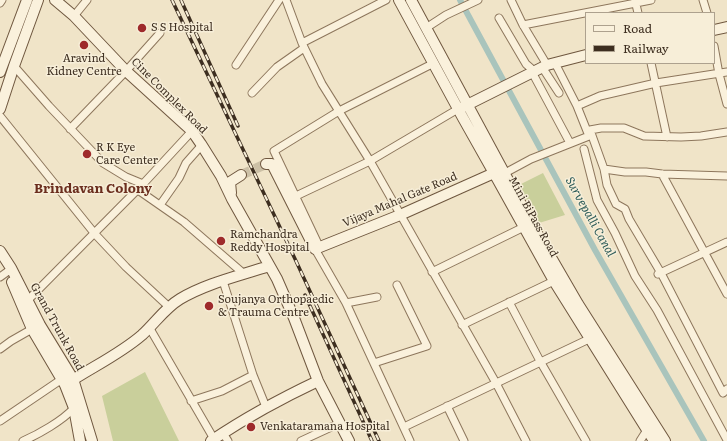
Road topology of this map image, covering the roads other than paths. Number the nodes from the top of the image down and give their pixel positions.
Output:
1 (2, 0) edge
2 (27, 0) edge
3 (38, 0) edge
4 (55, 0) edge
5 (87, 0) edge
6 (279, 0) edge
7 (286, 0) edge
8 (386, 0) edge
9 (399, 0) edge
10 (410, 0) edge
11 (512, 0) edge
12 (651, 0) edge
13 (703, 0) edge
14 (473, 1) edge
15 (635, 2) edge
16 (0, 3) edge
17 (585, 12) edge
18 (586, 12) edge
19 (638, 12) edge
20 (707, 12) edge
21 (74, 16) junction
22 (499, 18) dead end
23 (523, 25) junction
24 (727, 27) edge
25 (426, 28) junction
26 (715, 30) edge
27 (160, 33) dead end
28 (303, 45) junction
29 (715, 52) edge
30 (585, 55) edge
31 (434, 63) junction
32 (651, 64) edge
33 (236, 65) dead end
34 (14, 66) junction
35 (542, 67) junction
36 (126, 71) junction
37 (0, 72) edge
38 (727, 72) edge
39 (719, 74) junction
40 (656, 83) junction
41 (252, 93) dead end
42 (559, 93) dead end
43 (727, 104) edge
44 (577, 106) junction
45 (462, 107) junction
46 (0, 109) edge
47 (339, 111) junction
48 (0, 116) edge
49 (70, 129) junction
50 (192, 131) junction
51 (727, 132) edge
52 (590, 133) junction
53 (667, 137) junction
54 (570, 143) junction
55 (201, 146) junction
56 (584, 149) dead end
57 (370, 161) junction
58 (266, 164) dead end
59 (604, 169) junction
60 (494, 173) junction
61 (505, 174) junction
62 (662, 174) junction
63 (241, 175) tunnel mouth
64 (727, 176) edge
65 (143, 184) junction
66 (138, 190) junction
67 (296, 196) junction
68 (232, 199) junction
69 (160, 205) junction
70 (400, 215) junction
71 (524, 227) junction
72 (95, 234) junction
73 (727, 242) edge
74 (317, 248) junction
75 (0, 251) edge
76 (704, 253) junction
77 (0, 260) edge
78 (269, 266) junction
79 (432, 272) junction
80 (4, 274) edge
81 (244, 274) junction
82 (659, 274) junction
83 (558, 279) junction
84 (223, 281) junction
85 (397, 285) dead end
86 (727, 294) edge
87 (377, 297) dead end
88 (28, 300) junction
89 (509, 302) junction
90 (346, 304) junction
91 (170, 307) junction
92 (462, 325) junction
93 (150, 327) junction
94 (32, 329) junction
95 (589, 339) junction
96 (0, 349) edge
97 (540, 361) junction
98 (374, 363) junction
99 (253, 375) junction
100 (67, 381) junction
101 (318, 381) junction
102 (496, 383) junction
103 (727, 390) edge
104 (191, 400) junction
105 (447, 406) junction
106 (266, 407) junction
107 (74, 408) junction
108 (0, 421) edge
109 (340, 423) junction
110 (404, 427) junction
111 (647, 430) junction
112 (226, 437) edge
113 (212, 440) edge
114 (727, 440) edge
115 (23, 441) edge
116 (80, 441) edge
117 (92, 441) edge
118 (301, 441) edge
119 (349, 441) edge
120 (410, 441) edge
121 (464, 441) edge
122 (526, 441) edge
123 (586, 441) edge
124 (640, 441) edge
125 (654, 441) edge
126 (665, 441) edge

1 - 16 street
2 - 37 main road
3 - 34 main road
4 - 21 main road, Cine Complex Road
5 - 21 street
6 - 33 street
7 - 28 street
8 - 28 street
9 - 31 main road, Mini BiPass Road
10 - 25 main road
11 - 23 street
12 - 15 street
13 - 20 street
14 - 25 street
15 - 18 street
15 - 19 street
17 - 23 street
21 - 36 main road, Cine Complex Road
22 - 35 street
23 - 35 street
24 - 26 main road
25 - 45 main road
27 - 36 street
28 - 41 street
28 - 47 street
29 - 39 street
30 - 35 main road
31 - 45 main road, Mini BiPass Road
31 - 47 street
32 - 40 street
34 - 46 main road
34 - 49 street
35 - 42 street
35 - 44 street
35 - 45 main road
35 - 54 street
36 - 49 street
36 - 50 main road, Cine Complex Road
38 - 39 street
39 - 40 street
39 - 43 street
40 - 44 street
40 - 53 street
44 - 52 street
45 - 57 street
45 - 60 main road, Mini BiPass Road
45 - 61 main road
47 - 57 street
47 - 67 street
48 - 72 street
49 - 65 street
50 - 55 main road, Cine Complex Road
50 - 65 street
51 - 53 street
52 - 53 street
52 - 54 street
52 - 59 street
54 - 61 street
55 - 68 main road, Cine Complex Road
55 - 69 street
56 - 114 street
57 - 67 street
57 - 70 street
58 - 74 main road
59 - 62 street
59 - 82 street
60 - 70 main road, Vijaya Mahal Gate Road
60 - 71 main road, Mini BiPass Road
61 - 83 main road
62 - 64 street
62 - 76 street
63 - 68 main road
65 - 66 street
66 - 69 street
66 - 72 street
67 - 74 street
68 - 78 main road, Cine Complex Road
69 - 81 street
70 - 74 main road, Vijaya Mahal Gate Road
70 - 79 street
71 - 79 street
71 - 83 main road, Mini BiPass Road
72 - 88 street
72 - 91 street
73 - 76 street
74 - 90 street
75 - 88 main road, Grand Trunk Road
76 - 82 street
76 - 86 street
77 - 80 main road
78 - 81 main road
78 - 101 main road, Cine Complex Road
79 - 92 street
80 - 94 main road
81 - 84 main road
82 - 103 street
83 - 89 street
83 - 95 main road, Mini BiPass Road
83 - 126 main road
84 - 91 main road
84 - 99 street
85 - 98 street
87 - 90 street
88 - 100 main road, Grand Trunk Road
89 - 92 street
89 - 97 street
90 - 98 street
91 - 93 main road
92 - 102 street
93 - 100 main road
93 - 104 street
94 - 96 street
94 - 100 main road
95 - 97 street
95 - 111 main road, Mini BiPass Road
97 - 102 street
97 - 123 street
98 - 110 street
99 - 104 street
99 - 106 street
100 - 107 main road
100 - 108 street
100 - 117 main road, Grand Trunk Road
101 - 106 main road
101 - 109 main road, Cine Complex Road
102 - 105 street
102 - 122 street
104 - 113 street
105 - 110 street
105 - 121 street
106 - 112 main road
107 - 115 street
107 - 116 main road
109 - 118 street
109 - 119 main road, Cine Complex Road
110 - 120 street
111 - 124 street
111 - 125 main road, Mini BiPass Road
112 - 113 main road

